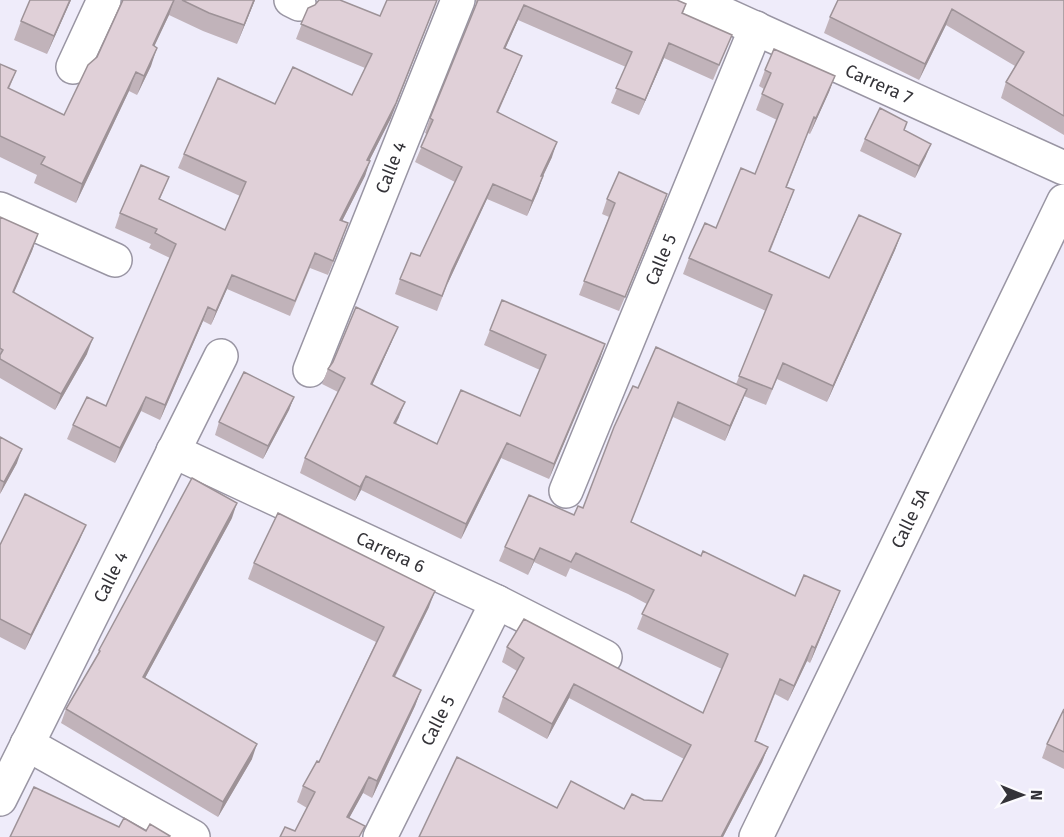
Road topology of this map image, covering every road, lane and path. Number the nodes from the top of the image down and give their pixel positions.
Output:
1 (104, 0) edge
2 (458, 0) edge
3 (693, 0) edge
4 (756, 28) junction
5 (73, 67) dead end
6 (1064, 168) edge
7 (1064, 201) edge
8 (0, 208) edge
9 (115, 260) dead end
10 (221, 356) dead end
11 (310, 370) dead end
12 (173, 451) junction
13 (566, 491) dead end
14 (497, 602) junction
15 (605, 657) dead end
16 (27, 744) junction
17 (0, 799) edge
18 (193, 837) edge
19 (380, 837) edge
20 (756, 837) edge

1 - 5 street
2 - 11 street, Calle 4
3 - 4 street, Carrera 7
4 - 6 street, Carrera 7
4 - 13 street, Calle 5
7 - 20 street, Calle 5A
8 - 9 street
10 - 12 street, Calle 4
12 - 14 street, Carrera 6
12 - 16 street, Calle 4
14 - 15 street, Carrera 6
14 - 19 street, Calle 5
16 - 17 street, Calle 4
16 - 18 street

